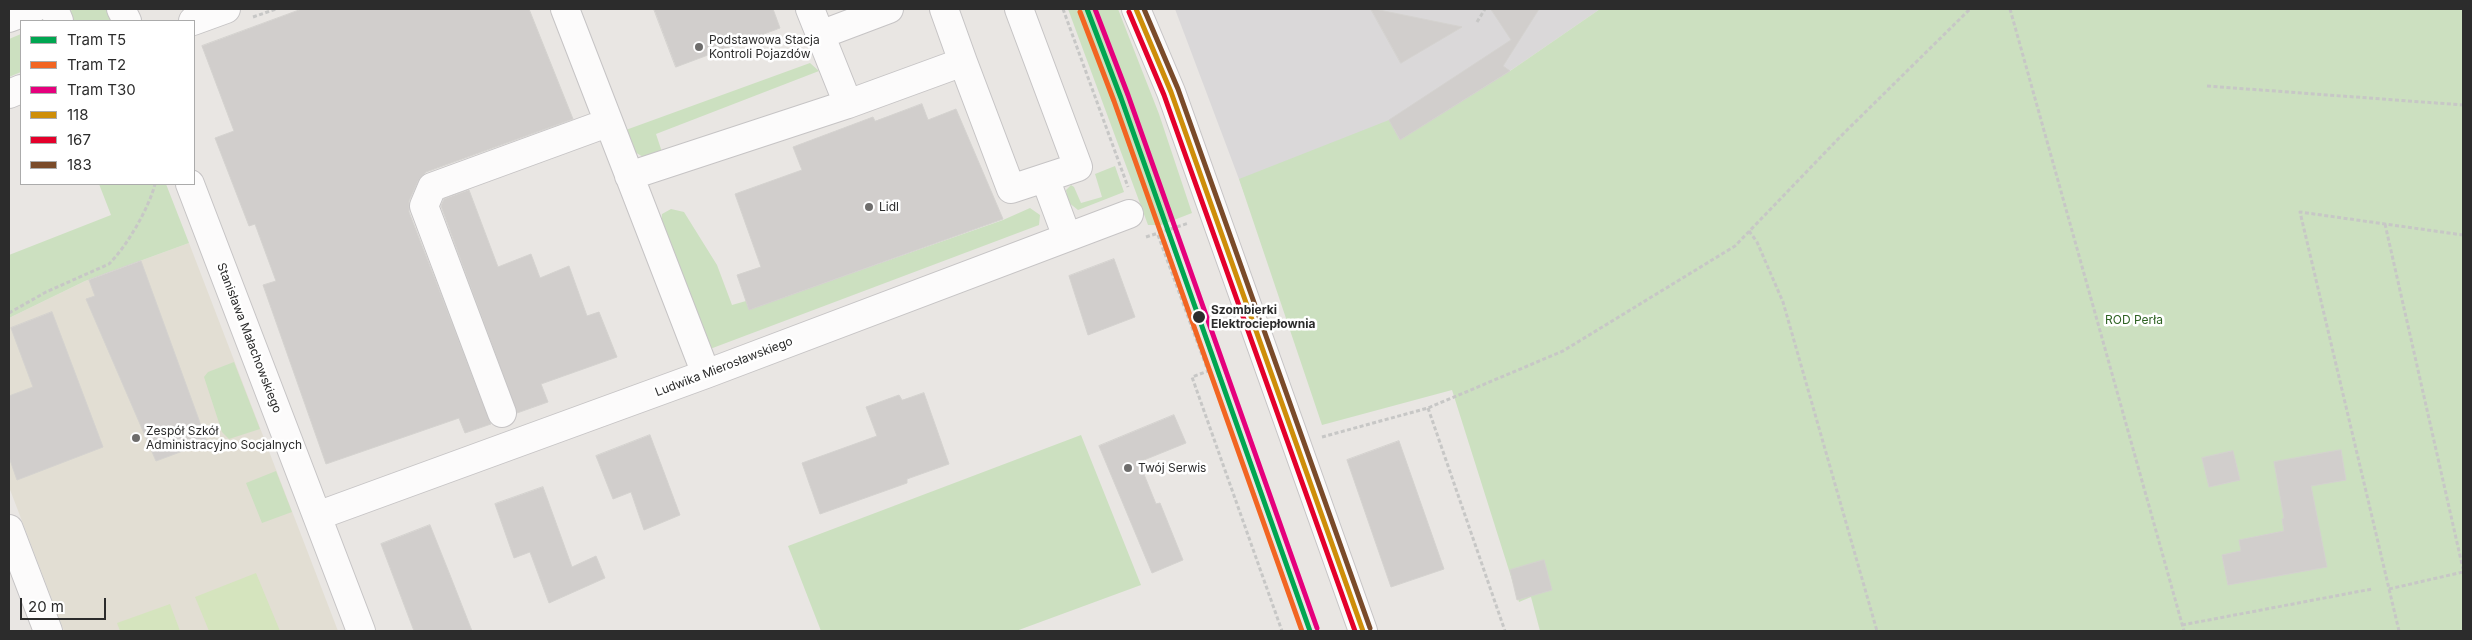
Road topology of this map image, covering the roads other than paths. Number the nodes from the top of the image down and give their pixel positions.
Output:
1 (33, 9) edge
2 (226, 9) edge
3 (564, 9) edge
4 (810, 9) edge
5 (889, 9) edge
6 (944, 9) edge
7 (1019, 9) edge
8 (1136, 9) edge
9 (9, 18) edge
10 (195, 20) edge
11 (820, 35) junction
12 (963, 62) junction
13 (848, 104) junction
14 (607, 123) junction
15 (629, 176) junction
16 (1045, 178) junction
17 (190, 185) edge
18 (1134, 212) road end
19 (1067, 237) junction
20 (706, 374) junction
21 (502, 413) dead end
22 (317, 516) junction
23 (9, 529) edge
24 (48, 631) edge
25 (361, 631) edge
26 (1363, 631) edge

1 - 9 street
2 - 10 street
3 - 14 street
4 - 11 street
5 - 11 street
6 - 12 street
7 - 16 street
8 - 26 street
11 - 13 street
12 - 13 street
12 - 16 street
13 - 15 street
14 - 15 street
14 - 21 street
15 - 20 street
16 - 19 street
17 - 22 street, Stanisława Małachowskiego
18 - 19 street, Ludwika Mierosławskiego
19 - 20 street, Ludwika Mierosławskiego
20 - 22 street, Ludwika Mierosławskiego
22 - 25 street, Stanisława Małachowskiego
23 - 24 street

